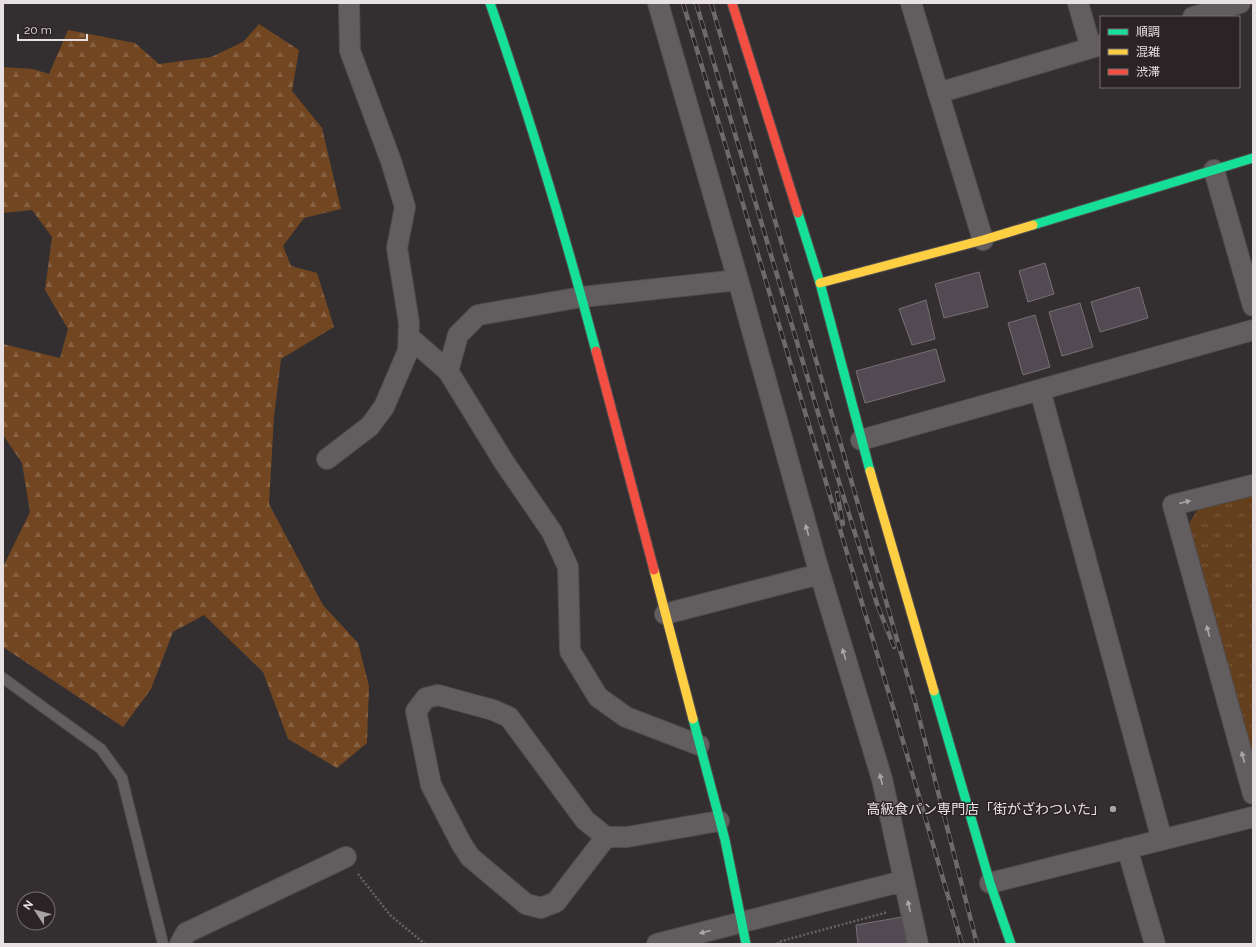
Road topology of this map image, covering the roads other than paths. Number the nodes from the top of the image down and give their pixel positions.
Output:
1 (349, 3) edge
2 (490, 3) edge
3 (658, 3) edge
4 (732, 3) edge
5 (911, 3) edge
6 (1078, 3) edge
7 (1240, 3) edge
8 (1219, 6) edge
9 (1195, 16) edge
10 (1096, 46) edge
11 (938, 93) junction
12 (1253, 158) edge
13 (1214, 170) junction
14 (983, 240) junction
15 (738, 280) junction
16 (820, 283) junction
17 (582, 297) junction
18 (1253, 306) edge
19 (1253, 330) edge
20 (409, 337) junction
21 (448, 371) junction
22 (1040, 390) junction
23 (861, 440) junction
24 (327, 459) dead end
25 (1253, 485) edge
26 (820, 574) junction
27 (665, 614) junction
28 (3, 678) edge
29 (699, 745) junction
30 (1253, 794) edge
31 (1253, 817) edge
32 (719, 821) junction
33 (606, 837) junction
34 (1162, 840) junction
35 (1127, 848) junction
36 (346, 858) road end
37 (903, 881) junction
38 (990, 883) junction
39 (742, 922) junction
40 (163, 944) edge
41 (180, 944) edge
42 (657, 944) edge
43 (746, 944) edge
44 (918, 944) edge
45 (1011, 944) edge
46 (1155, 944) edge

1 - 20 street
2 - 17 street
3 - 15 street
4 - 16 street
5 - 11 street
6 - 10 street
7 - 8 street
8 - 9 street
10 - 11 street
11 - 14 street
12 - 13 street
13 - 14 street
13 - 18 street
14 - 16 street
15 - 17 street
26 -> 15 street
16 - 23 street
17 - 21 street
17 - 27 street
19 - 22 street
20 - 21 street
20 - 24 street
21 - 29 street
22 - 23 street
22 - 34 street
23 - 38 street
30 -> 25 street
26 - 27 street
37 -> 26 street
27 - 29 street
28 - 40 lane
29 - 32 street
31 - 34 street
32 - 33 street
32 - 39 street
33 - 33 street
34 - 35 street
35 - 38 street
35 - 46 street
36 - 41 street
37 - 39 street
44 -> 37 street
38 - 45 street
39 -> 42 street
39 - 43 street

